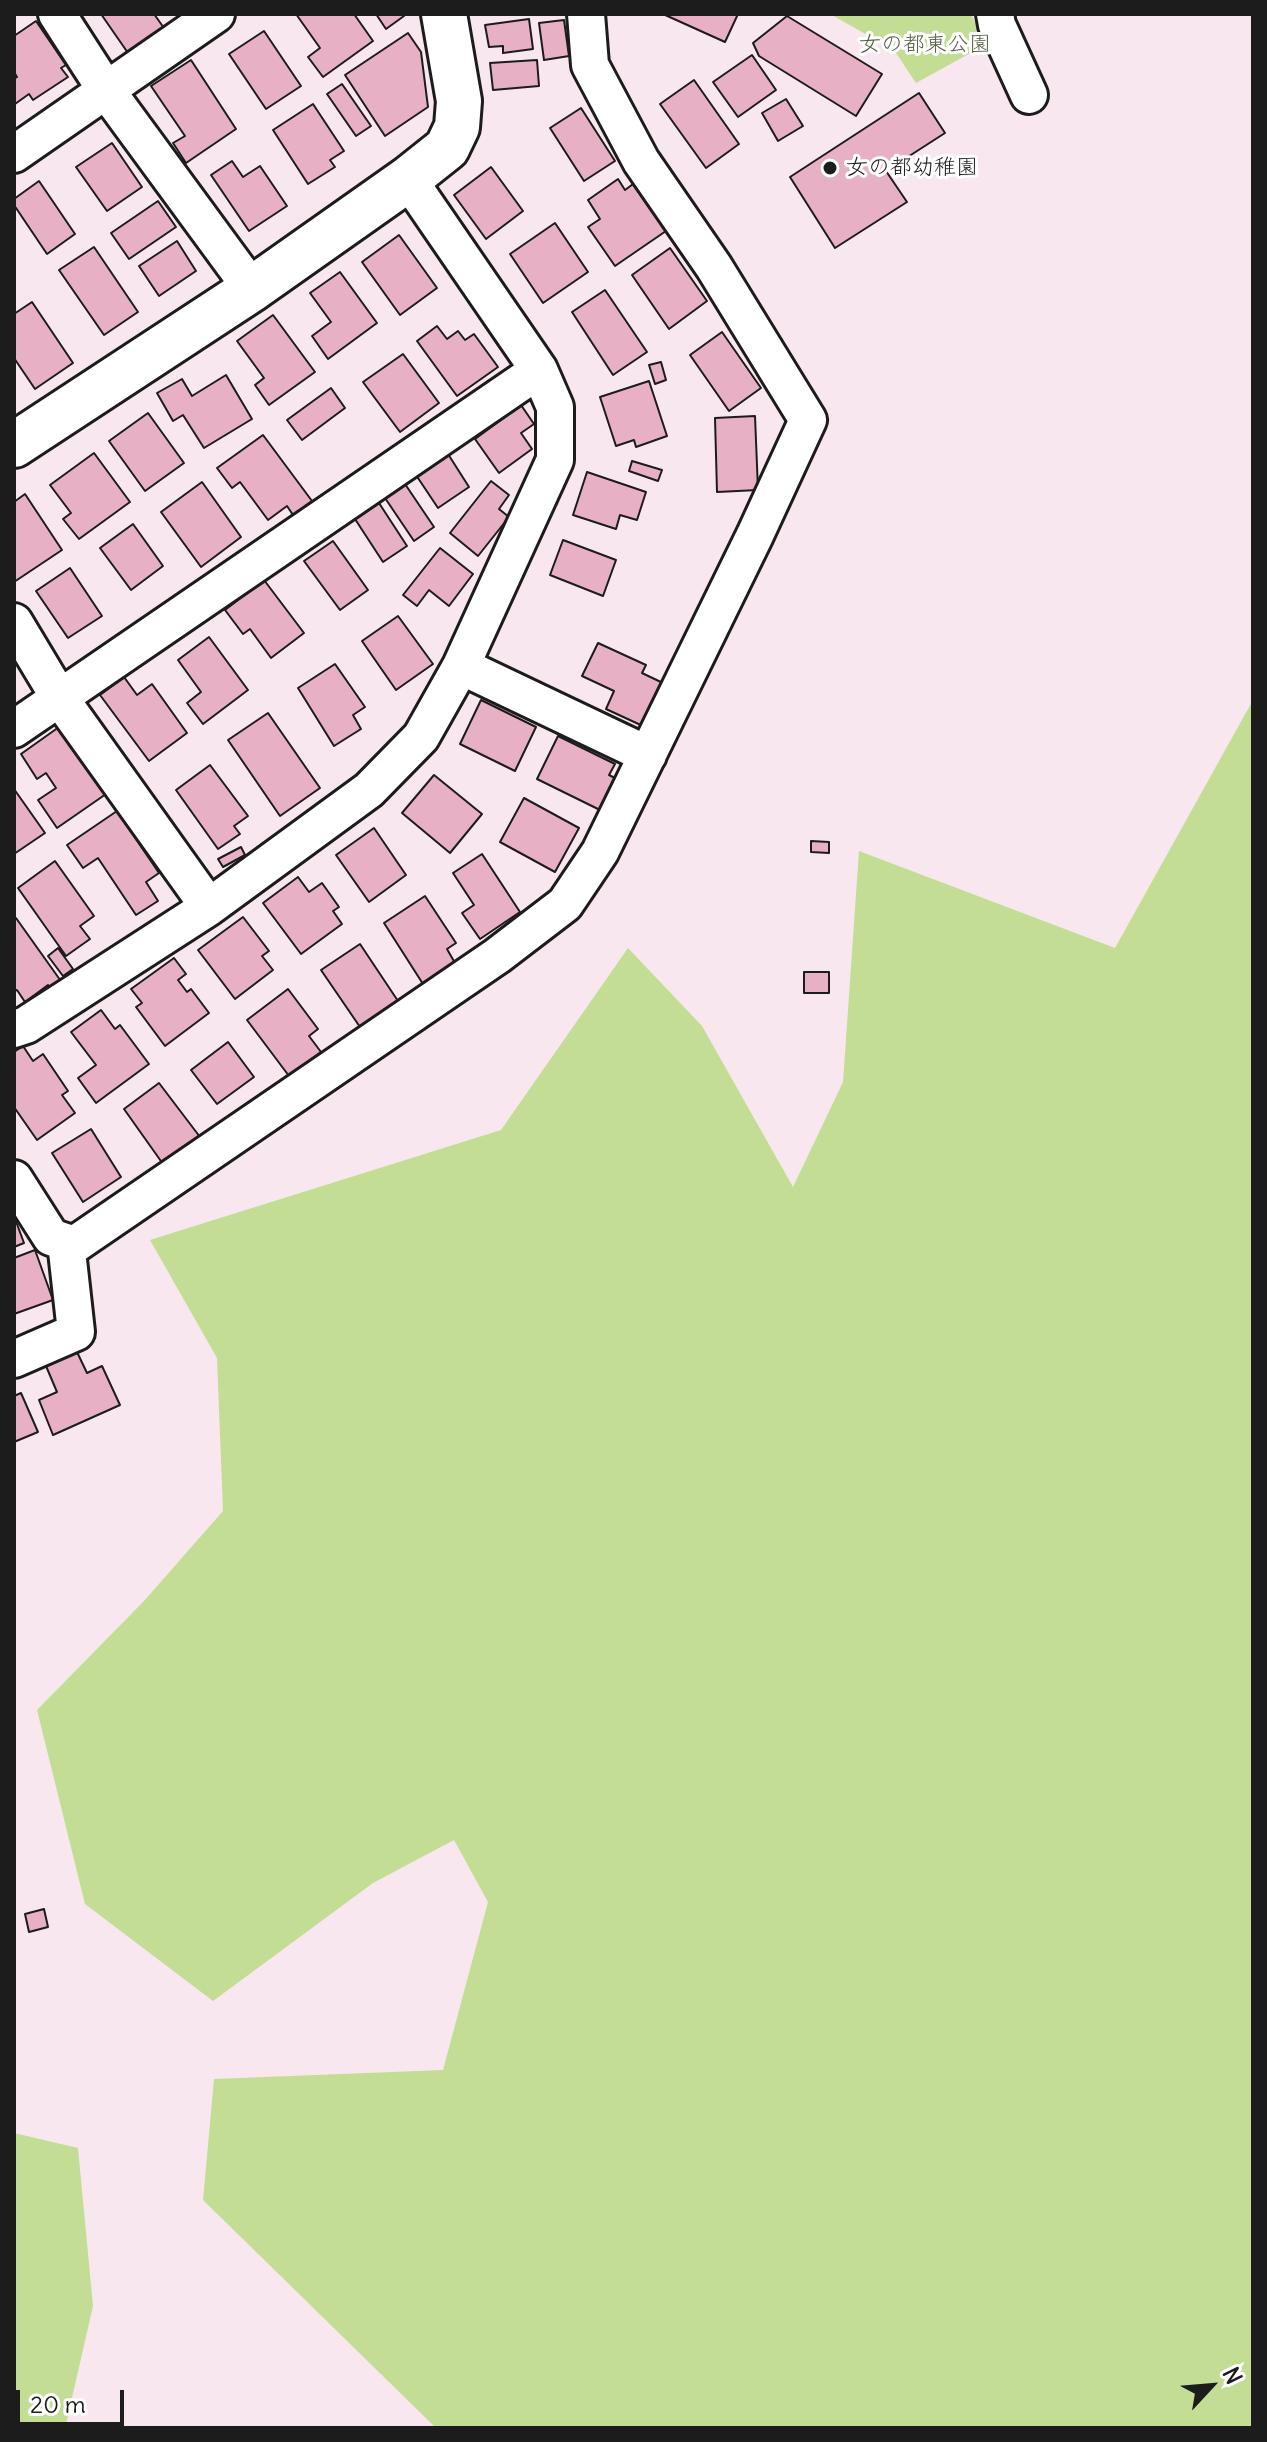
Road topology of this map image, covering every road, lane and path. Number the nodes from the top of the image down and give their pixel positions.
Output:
1 (57, 14) edge
2 (216, 14) edge
3 (444, 14) edge
4 (586, 14) edge
5 (995, 14) edge
6 (106, 90) junction
7 (1029, 95) dead end
8 (14, 154) edge
9 (408, 179) junction
10 (252, 289) junction
11 (539, 370) junction
12 (14, 445) edge
13 (14, 622) edge
14 (461, 666) junction
15 (59, 697) junction
16 (14, 729) edge
17 (648, 755) junction
18 (209, 907) junction
19 (14, 1029) edge
20 (14, 1179) edge
21 (66, 1242) junction
22 (14, 1359) edge

1 - 6 street
2 - 6 street
3 - 9 street
4 - 17 street
5 - 7 street
6 - 8 street
6 - 10 street
9 - 10 street
9 - 11 street
10 - 12 street
11 - 14 street
11 - 15 street
13 - 15 street
14 - 17 street
14 - 18 street
15 - 16 street
15 - 18 street
17 - 21 street
18 - 19 street
20 - 21 street
21 - 22 street

